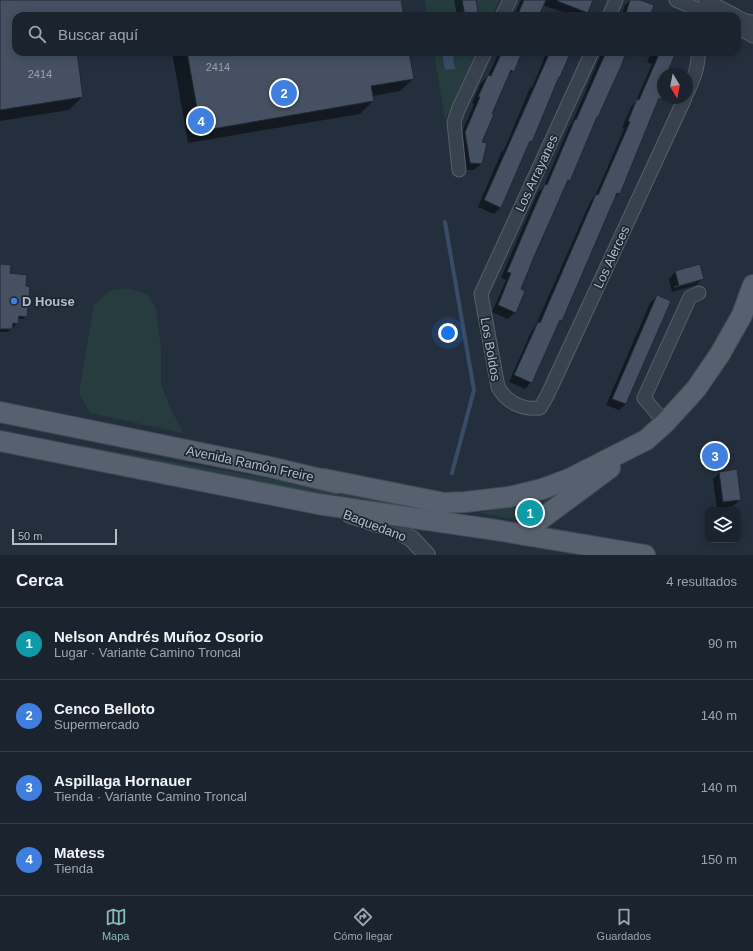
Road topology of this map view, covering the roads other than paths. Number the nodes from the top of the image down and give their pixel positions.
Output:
1 (510, 0) edge
2 (616, 0) edge
3 (676, 0) edge
4 (705, 0) edge
5 (692, 8) edge
6 (504, 12) edge
7 (610, 12) edge
8 (702, 12) edge
9 (725, 12) edge
10 (742, 22) edge
11 (753, 36) edge
12 (483, 56) edge
13 (590, 56) edge
14 (698, 56) edge
15 (693, 79) edge
16 (682, 104) edge
17 (459, 170) dead end
18 (753, 285) edge
19 (699, 293) dead end
20 (481, 294) joint
21 (531, 409) joint
22 (0, 412) edge
23 (665, 423) junction
24 (646, 440) junction
25 (0, 441) edge
26 (324, 479) junction
27 (318, 504) junction
28 (496, 530) junction
29 (524, 535) junction
30 (427, 555) edge
31 (645, 555) edge

1 - 6 street
2 - 7 street
3 - 5 street
4 - 9 street
5 - 8 street
10 - 11 street
12 - 17 street
13 - 20 street, Los Arrayanes
14 - 15 street
16 - 21 street, Los Alerces
18 - 23 main road
19 - 23 street
20 - 21 street, Los Boldos
22 - 26 main road, Avenida Ramón Freire
23 - 24 main road
24 - 26 main road
24 - 29 main road
25 - 27 main road, Avenida Ramón Freire
26 - 28 main road, Avenida Ramón Freire
27 - 28 main road, Avenida Ramón Freire
27 - 30 street, Baquedano
28 - 29 main road, Avenida Ramón Freire
29 - 31 main road, Avenida Ramón Freire

